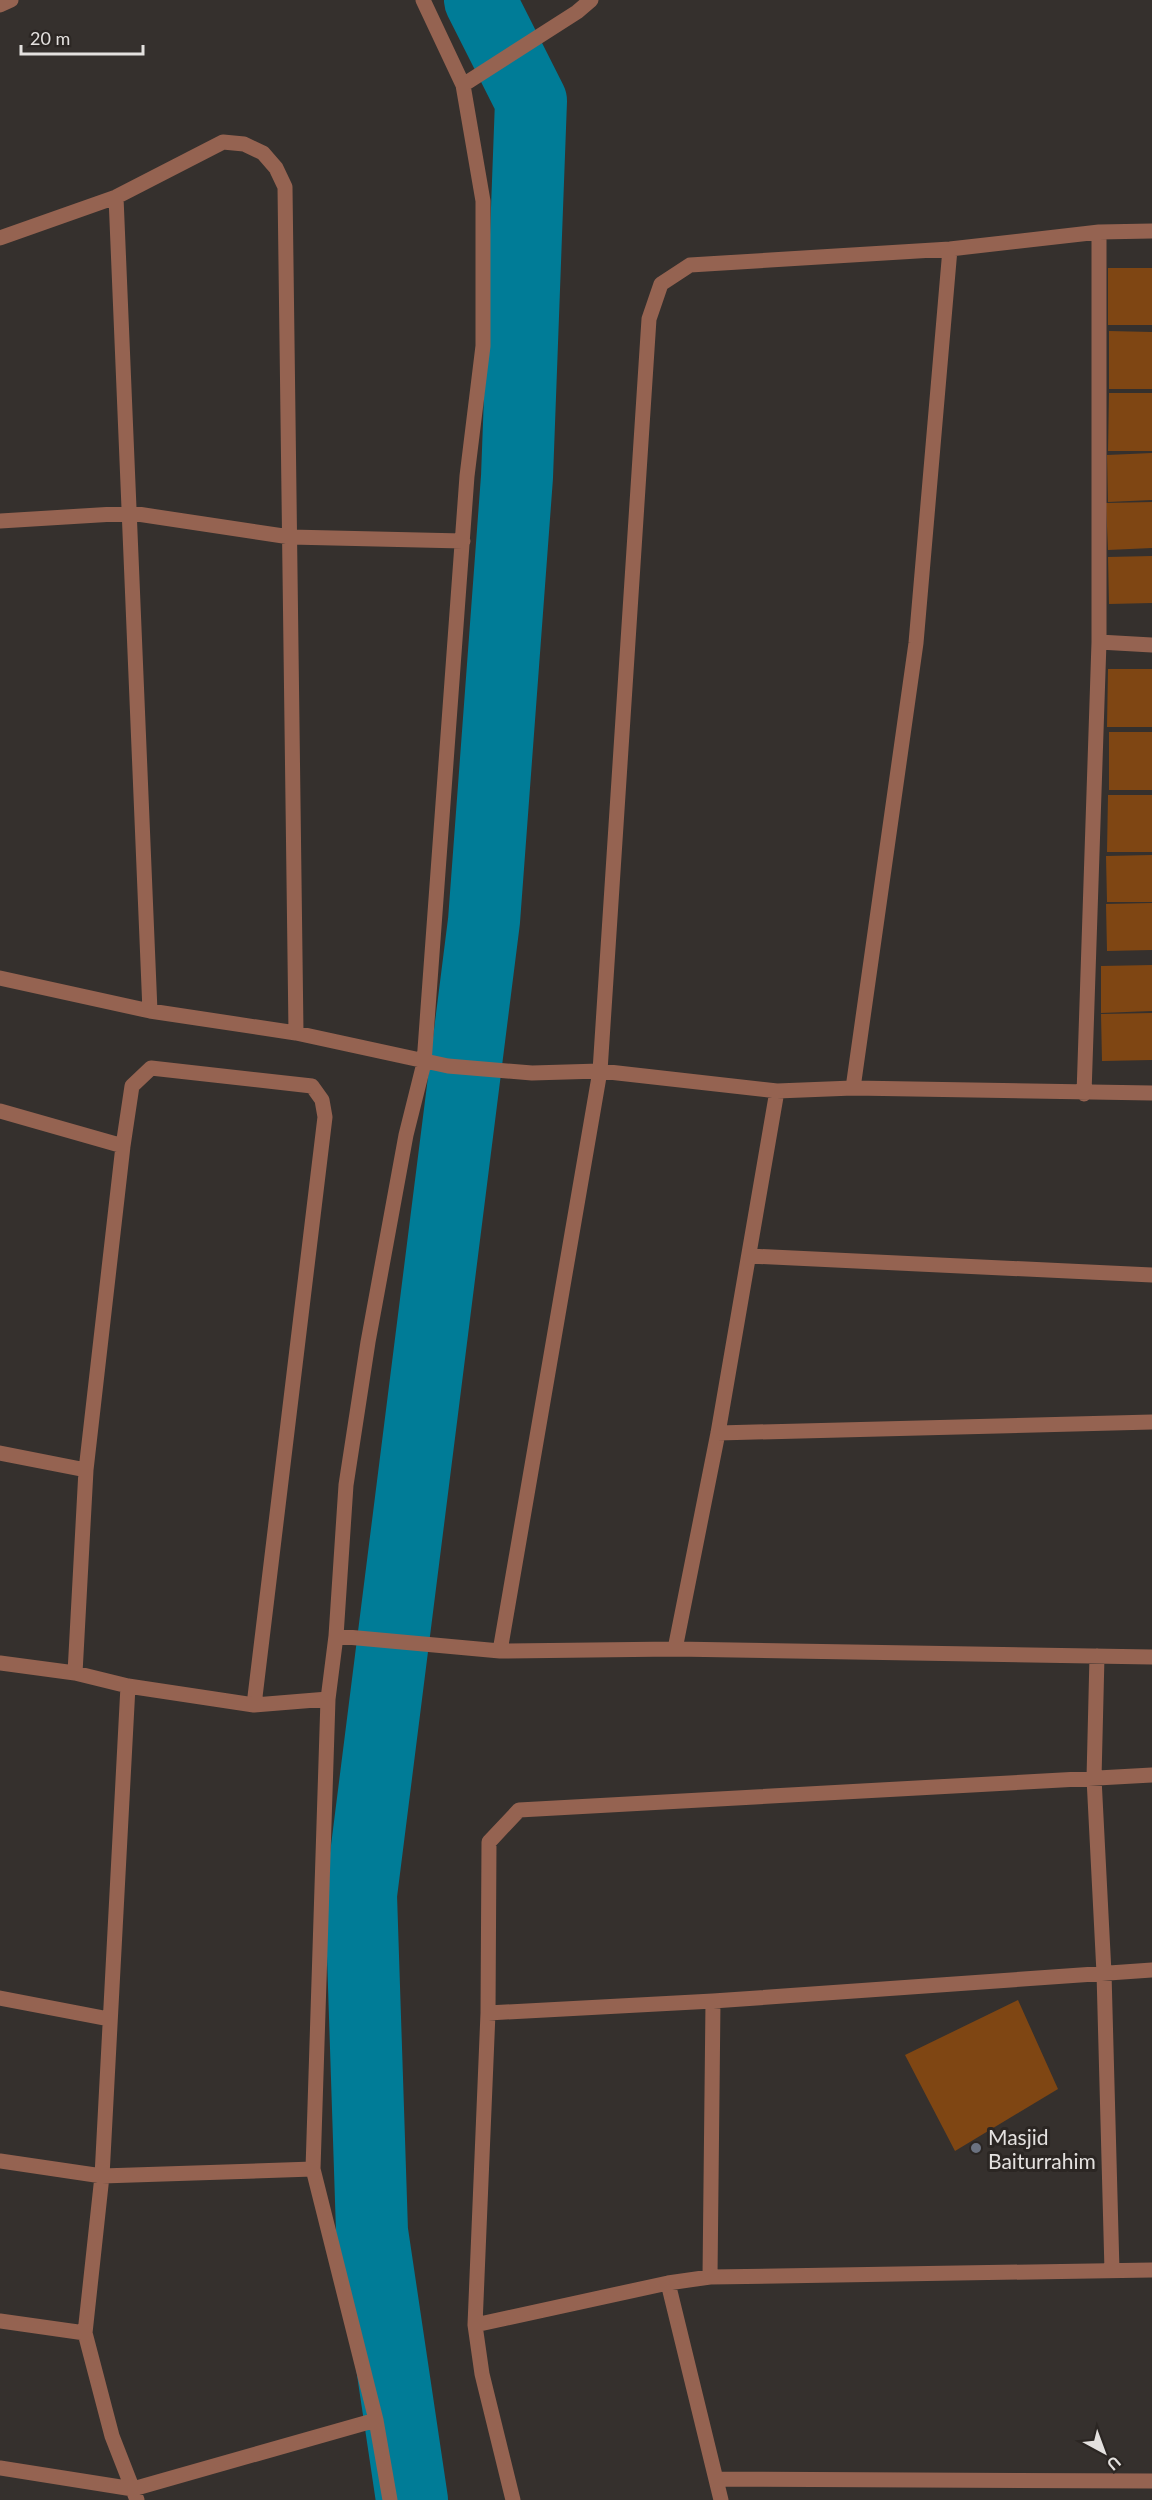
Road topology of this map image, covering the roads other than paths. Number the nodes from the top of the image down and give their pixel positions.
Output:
1 (11, 0) edge
2 (423, 0) edge
3 (591, 0) edge
4 (0, 5) edge
5 (463, 85) junction
6 (116, 197) junction
7 (1152, 231) edge
8 (1099, 232) junction
9 (0, 238) edge
10 (950, 249) junction
11 (131, 513) junction
12 (0, 521) edge
13 (290, 537) junction
14 (463, 541) junction
15 (1098, 642) junction
16 (1152, 645) edge
17 (0, 971) edge
18 (0, 978) edge
19 (150, 1011) junction
20 (297, 1033) junction
21 (424, 1063) junction
22 (600, 1071) junction
23 (853, 1088) junction
24 (777, 1091) junction
25 (1152, 1093) edge
26 (1084, 1094) junction
27 (0, 1111) edge
28 (123, 1146) junction
29 (749, 1256) junction
30 (1152, 1275) edge
31 (1152, 1422) edge
32 (718, 1433) junction
33 (0, 1453) edge
34 (86, 1470) junction
35 (336, 1636) junction
36 (675, 1649) junction
37 (500, 1651) junction
38 (1097, 1656) junction
39 (1152, 1657) edge
40 (0, 1663) edge
41 (75, 1673) junction
42 (128, 1686) junction
43 (328, 1699) junction
44 (254, 1705) junction
45 (1152, 1775) edge
46 (1094, 1778) junction
47 (1152, 1970) edge
48 (1104, 1973) junction
49 (0, 1998) edge
50 (713, 2001) junction
51 (488, 2013) junction
52 (109, 2019) junction
53 (0, 2161) edge
54 (313, 2169) junction
55 (102, 2176) junction
56 (1152, 2270) edge
57 (1112, 2271) junction
58 (710, 2277) junction
59 (668, 2283) junction
60 (0, 2321) edge
61 (475, 2325) junction
62 (85, 2333) junction
63 (376, 2420) junction
64 (0, 2468) edge
65 (716, 2479) junction
66 (1152, 2481) edge
67 (135, 2495) edge
68 (390, 2500) edge
69 (513, 2500) edge
70 (721, 2500) edge

1 - 4 street
2 - 5 street
3 - 5 street
5 - 14 street
6 - 9 street
6 - 11 street
6 - 13 street
7 - 8 street
8 - 10 street
8 - 15 street
10 - 22 street
10 - 23 street
11 - 12 street
11 - 13 street
11 - 19 street
13 - 14 street
13 - 20 street
14 - 21 street
15 - 16 street
15 - 26 street
17 - 18 street
18 - 19 street
19 - 20 street
20 - 21 street
21 - 22 street
21 - 35 street
22 - 24 street
22 - 37 street
23 - 24 street
23 - 26 street
24 - 29 street
25 - 26 street
27 - 28 street
28 - 34 street
28 - 44 street
29 - 30 street
29 - 32 street
31 - 32 street
32 - 36 street
33 - 34 street
34 - 41 street
35 - 37 street
35 - 43 street
36 - 37 street
36 - 38 street
38 - 39 street
38 - 46 street
40 - 41 street
41 - 42 street
42 - 44 street
42 - 52 street
43 - 44 street
43 - 54 street
45 - 46 street
46 - 48 street
46 - 51 street
47 - 48 street
48 - 50 street
48 - 57 street
49 - 52 street
50 - 51 street
50 - 58 street
51 - 61 street
52 - 55 street
53 - 55 street
54 - 55 street
54 - 63 street
55 - 62 street
56 - 57 street
57 - 58 street
58 - 59 street
59 - 61 street
59 - 65 street
60 - 62 street
61 - 69 street
62 - 67 street
63 - 67 street
63 - 68 street
64 - 67 street
65 - 66 street
65 - 70 street

